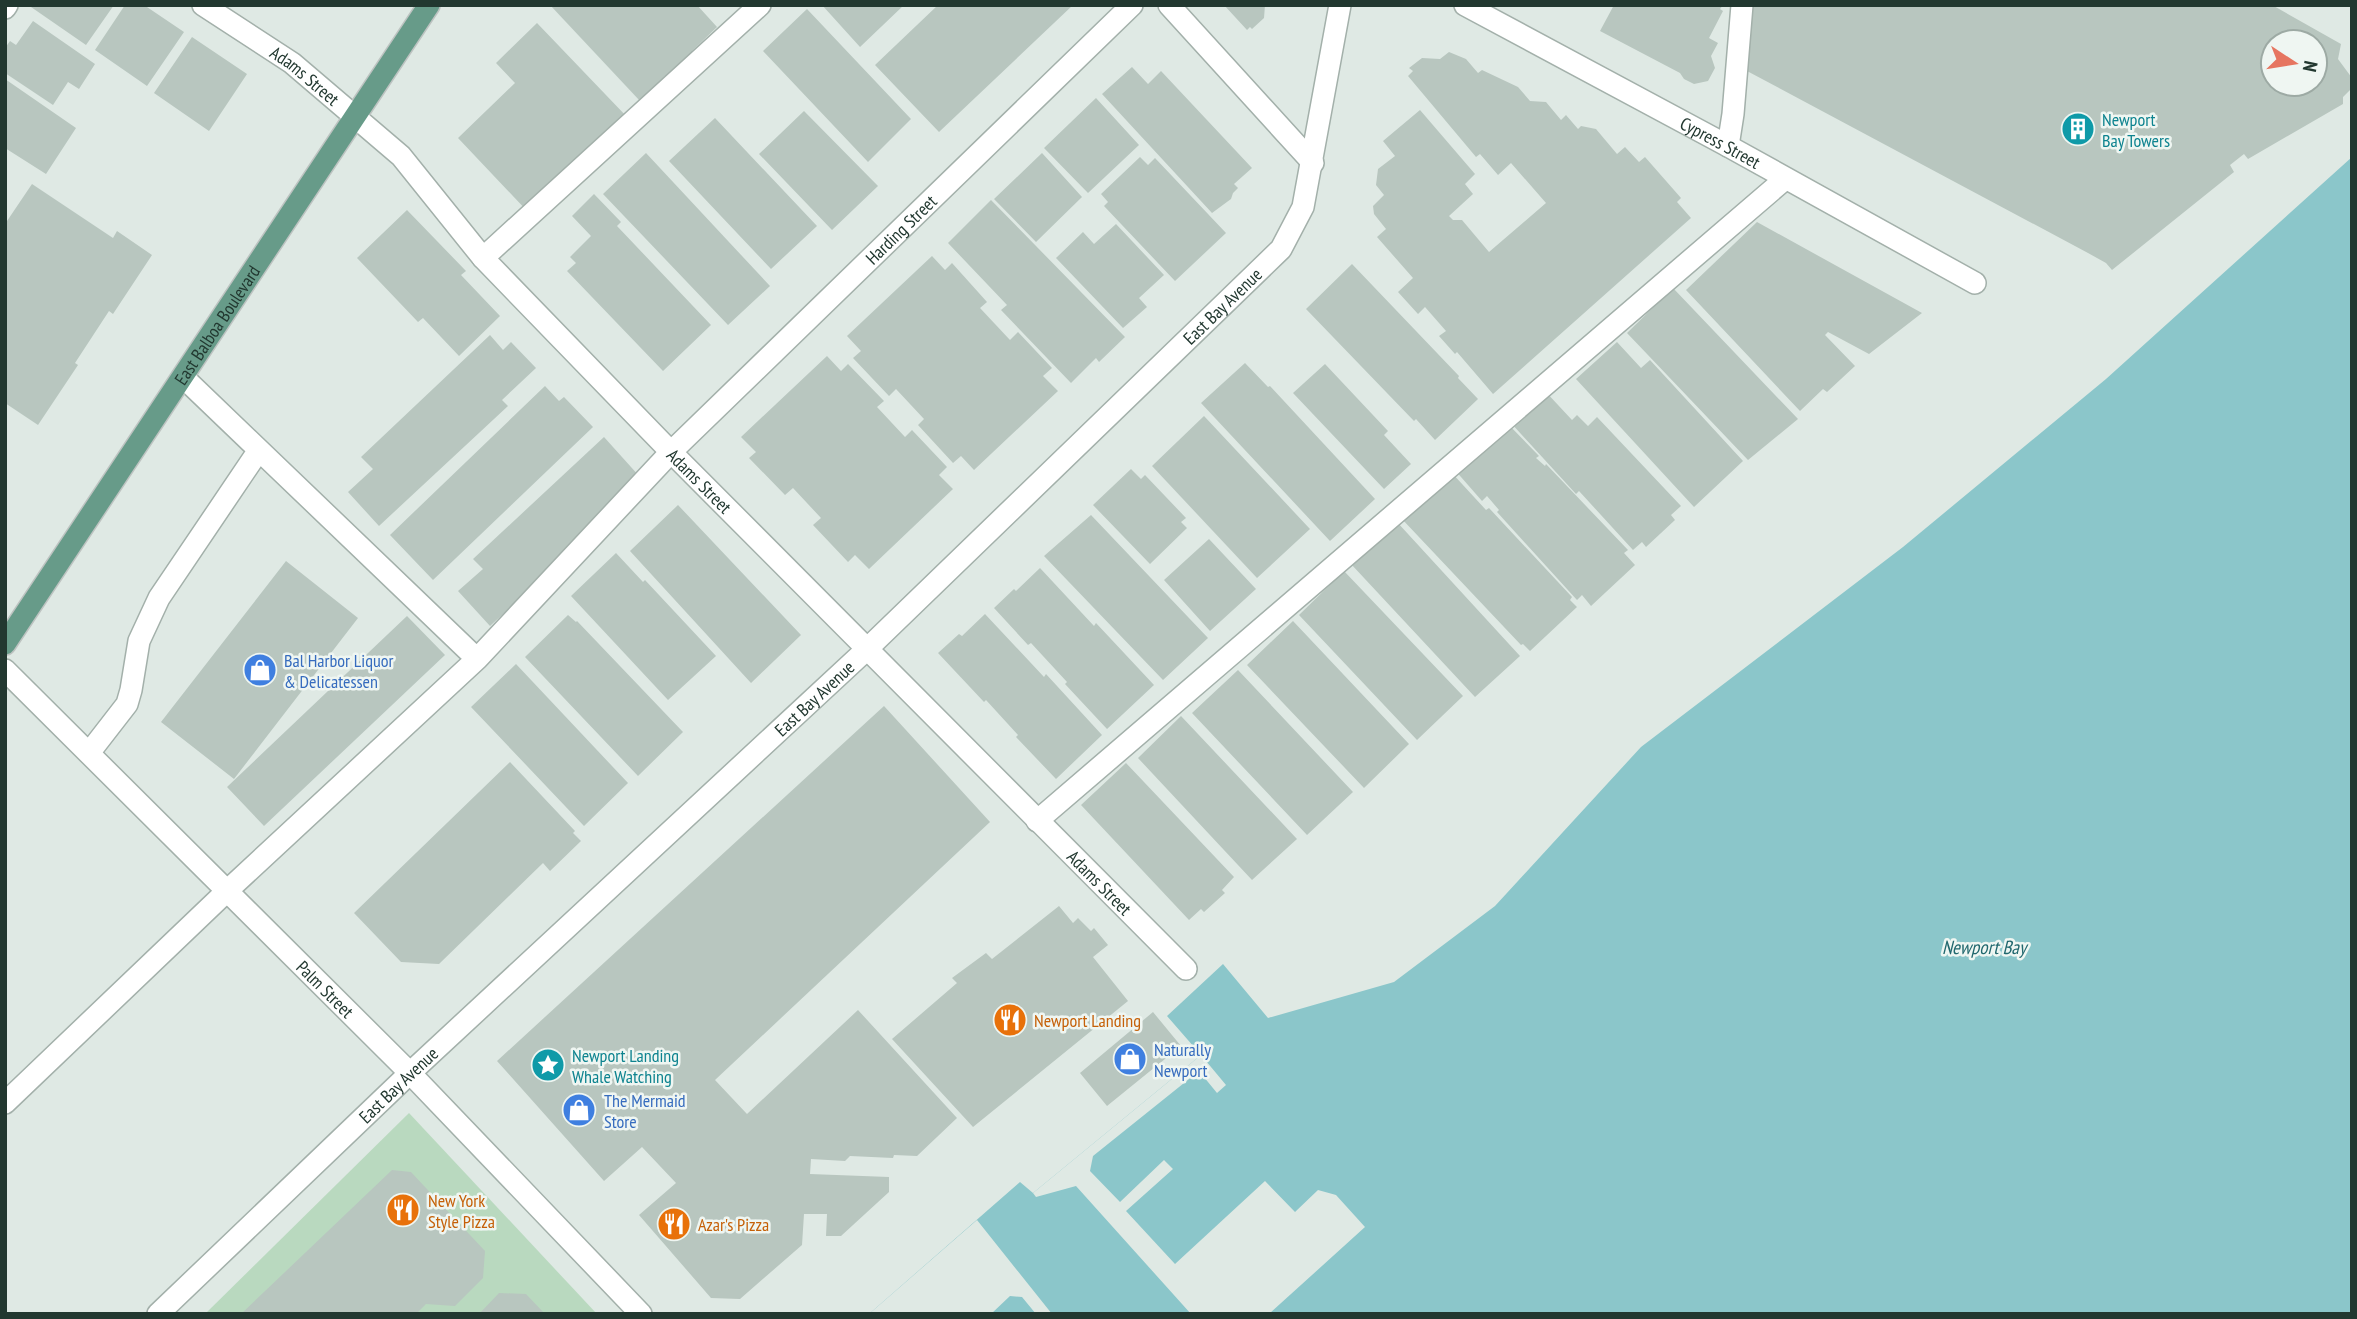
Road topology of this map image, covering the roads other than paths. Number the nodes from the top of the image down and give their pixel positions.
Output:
1 (204, 5) edge
2 (429, 5) edge
3 (760, 5) edge
4 (1132, 5) edge
5 (1169, 5) edge
6 (1340, 5) edge
7 (1465, 5) edge
8 (1742, 5) edge
9 (355, 115) junction
10 (1728, 146) junction
11 (1312, 163) junction
12 (1785, 178) junction
13 (484, 258) junction
14 (1975, 283) dead end
15 (183, 377) junction
16 (259, 450) junction
17 (671, 452) junction
18 (5, 644) edge
19 (866, 650) junction
20 (477, 659) junction
21 (5, 670) edge
22 (89, 753) junction
23 (1037, 821) junction
24 (228, 890) junction
25 (1186, 969) dead end
26 (410, 1073) junction
27 (5, 1102) edge
28 (158, 1314) edge
29 (641, 1314) edge

1 - 9 street, Adams Street
2 - 9 main road, East Balboa Boulevard
3 - 13 street
4 - 17 street, Harding Street
5 - 11 street
6 - 11 street, East Bay Avenue
7 - 10 street, Cypress Street
8 - 10 street
9 - 13 street, Adams Street
9 - 15 main road, East Balboa Boulevard
10 - 12 street, Cypress Street
11 - 19 street, East Bay Avenue
12 - 14 street, Cypress Street
12 - 23 street
13 - 17 street, Adams Street
15 - 16 street
15 - 18 main road, East Balboa Boulevard
16 - 20 street
16 - 22 street
17 - 19 street, Adams Street
17 - 20 street, Harding Street
19 - 23 street, Adams Street
19 - 26 street, East Bay Avenue
20 - 24 street, Harding Street
21 - 22 street, Palm Street
22 - 24 street, Palm Street
23 - 25 street, Adams Street
24 - 26 street, Palm Street
24 - 27 street, Harding Street
26 - 28 street, East Bay Avenue
26 - 29 street, Palm Street

